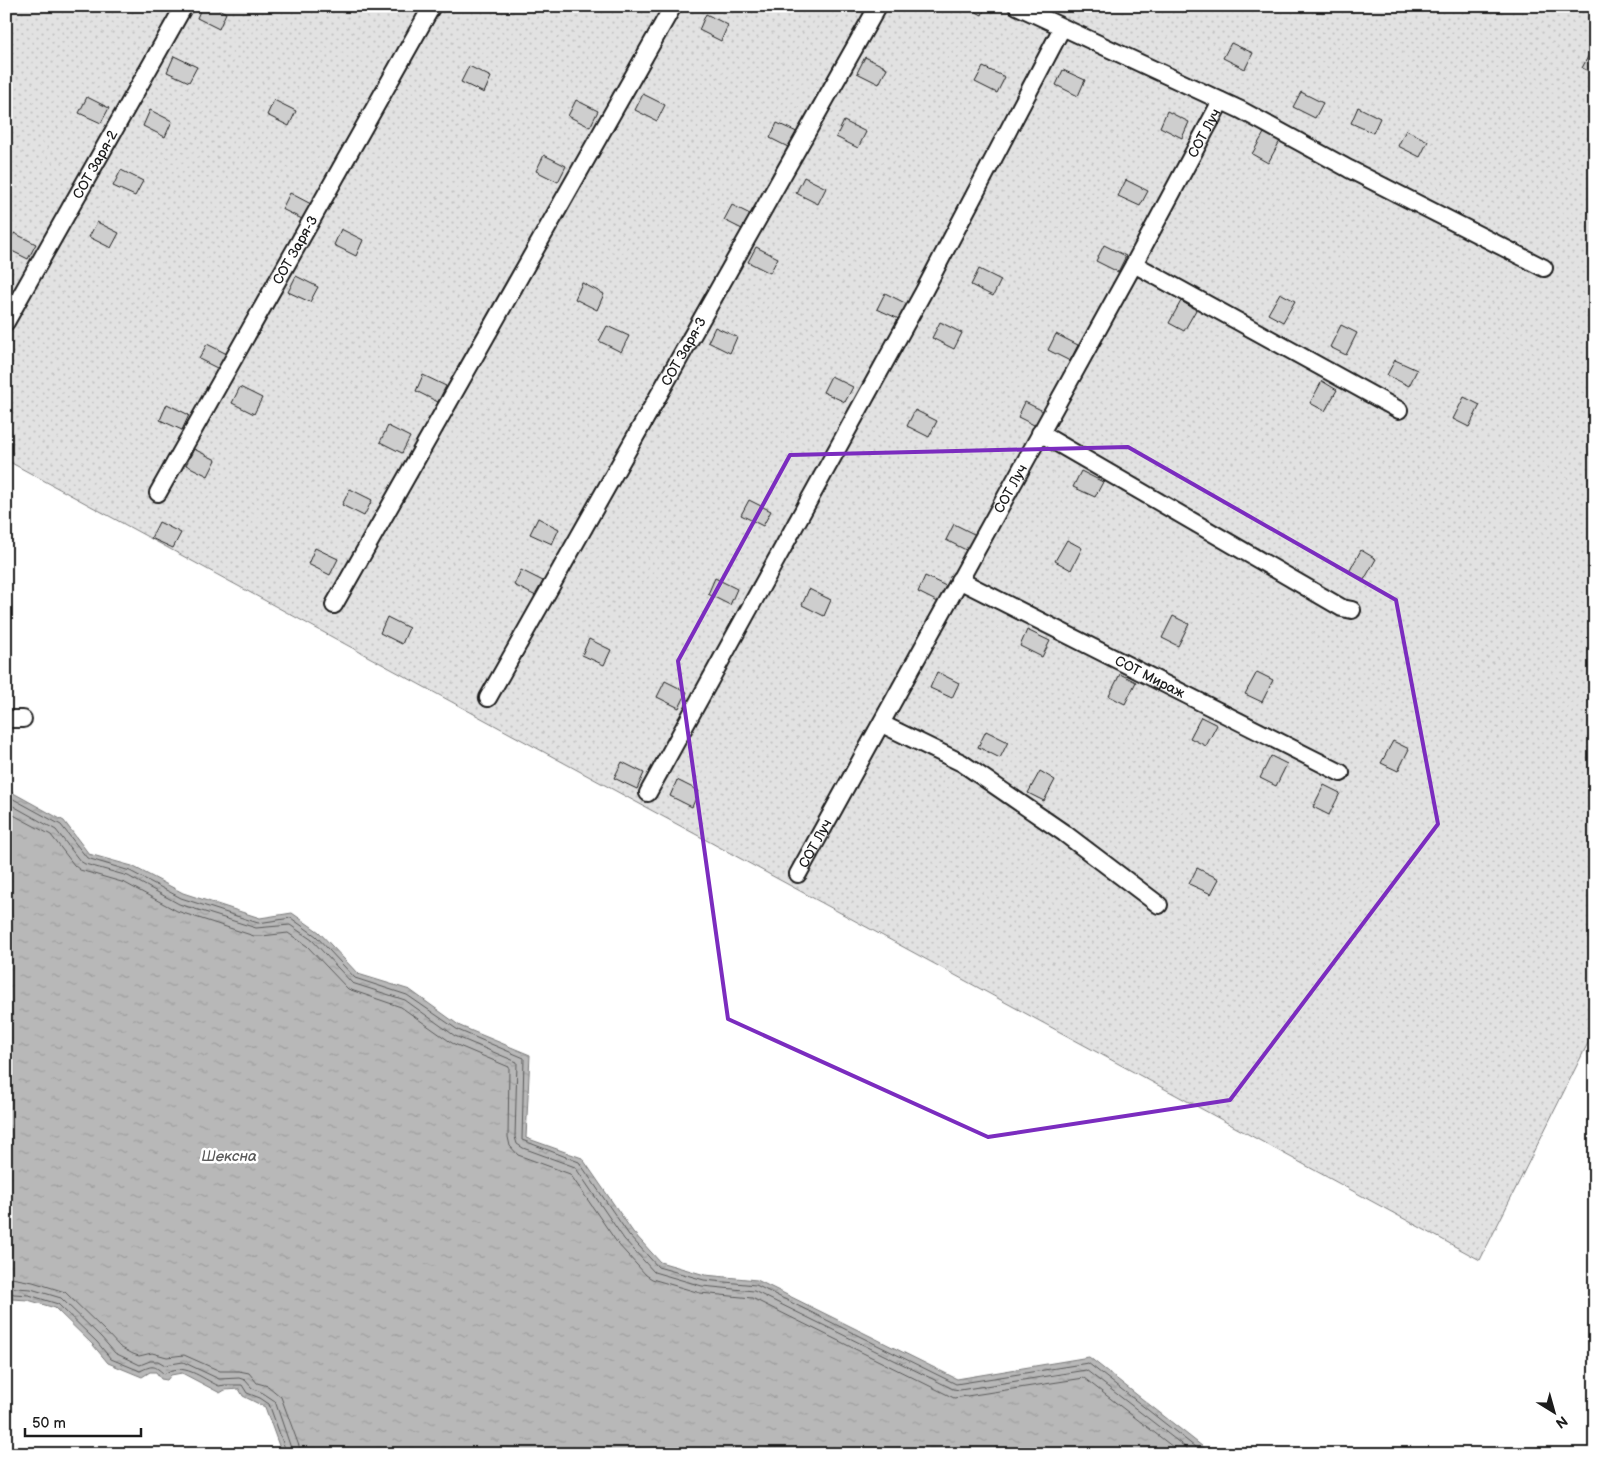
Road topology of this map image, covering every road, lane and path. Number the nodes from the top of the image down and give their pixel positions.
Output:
1 (184, 6) edge
2 (432, 6) edge
3 (673, 6) edge
4 (878, 6) edge
5 (1017, 6) edge
6 (1062, 28) junction
7 (1221, 101) junction
8 (1134, 264) junction
9 (1544, 268) dead end
10 (6, 322) edge
11 (1400, 410) dead end
12 (1040, 433) junction
13 (158, 493) dead end
14 (959, 580) junction
15 (334, 606) dead end
16 (1352, 610) dead end
17 (488, 698) dead end
18 (6, 719) edge
19 (23, 720) dead end
20 (882, 724) junction
21 (1341, 773) dead end
22 (648, 794) dead end
23 (798, 874) dead end
24 (1159, 905) dead end

1 - 10 street, СОТ Заря-2
2 - 13 street, СОТ Заря-3
3 - 15 street
4 - 17 street, СОТ Заря-3
5 - 6 street
6 - 7 street
6 - 22 street
7 - 8 street, СОТ Луч
7 - 9 street
8 - 11 street
8 - 12 street, СОТ Луч
12 - 14 street, СОТ Луч
12 - 16 street
14 - 20 street, СОТ Луч
14 - 21 street, СОТ Мираж
18 - 19 street
20 - 23 street, СОТ Луч
20 - 24 street

